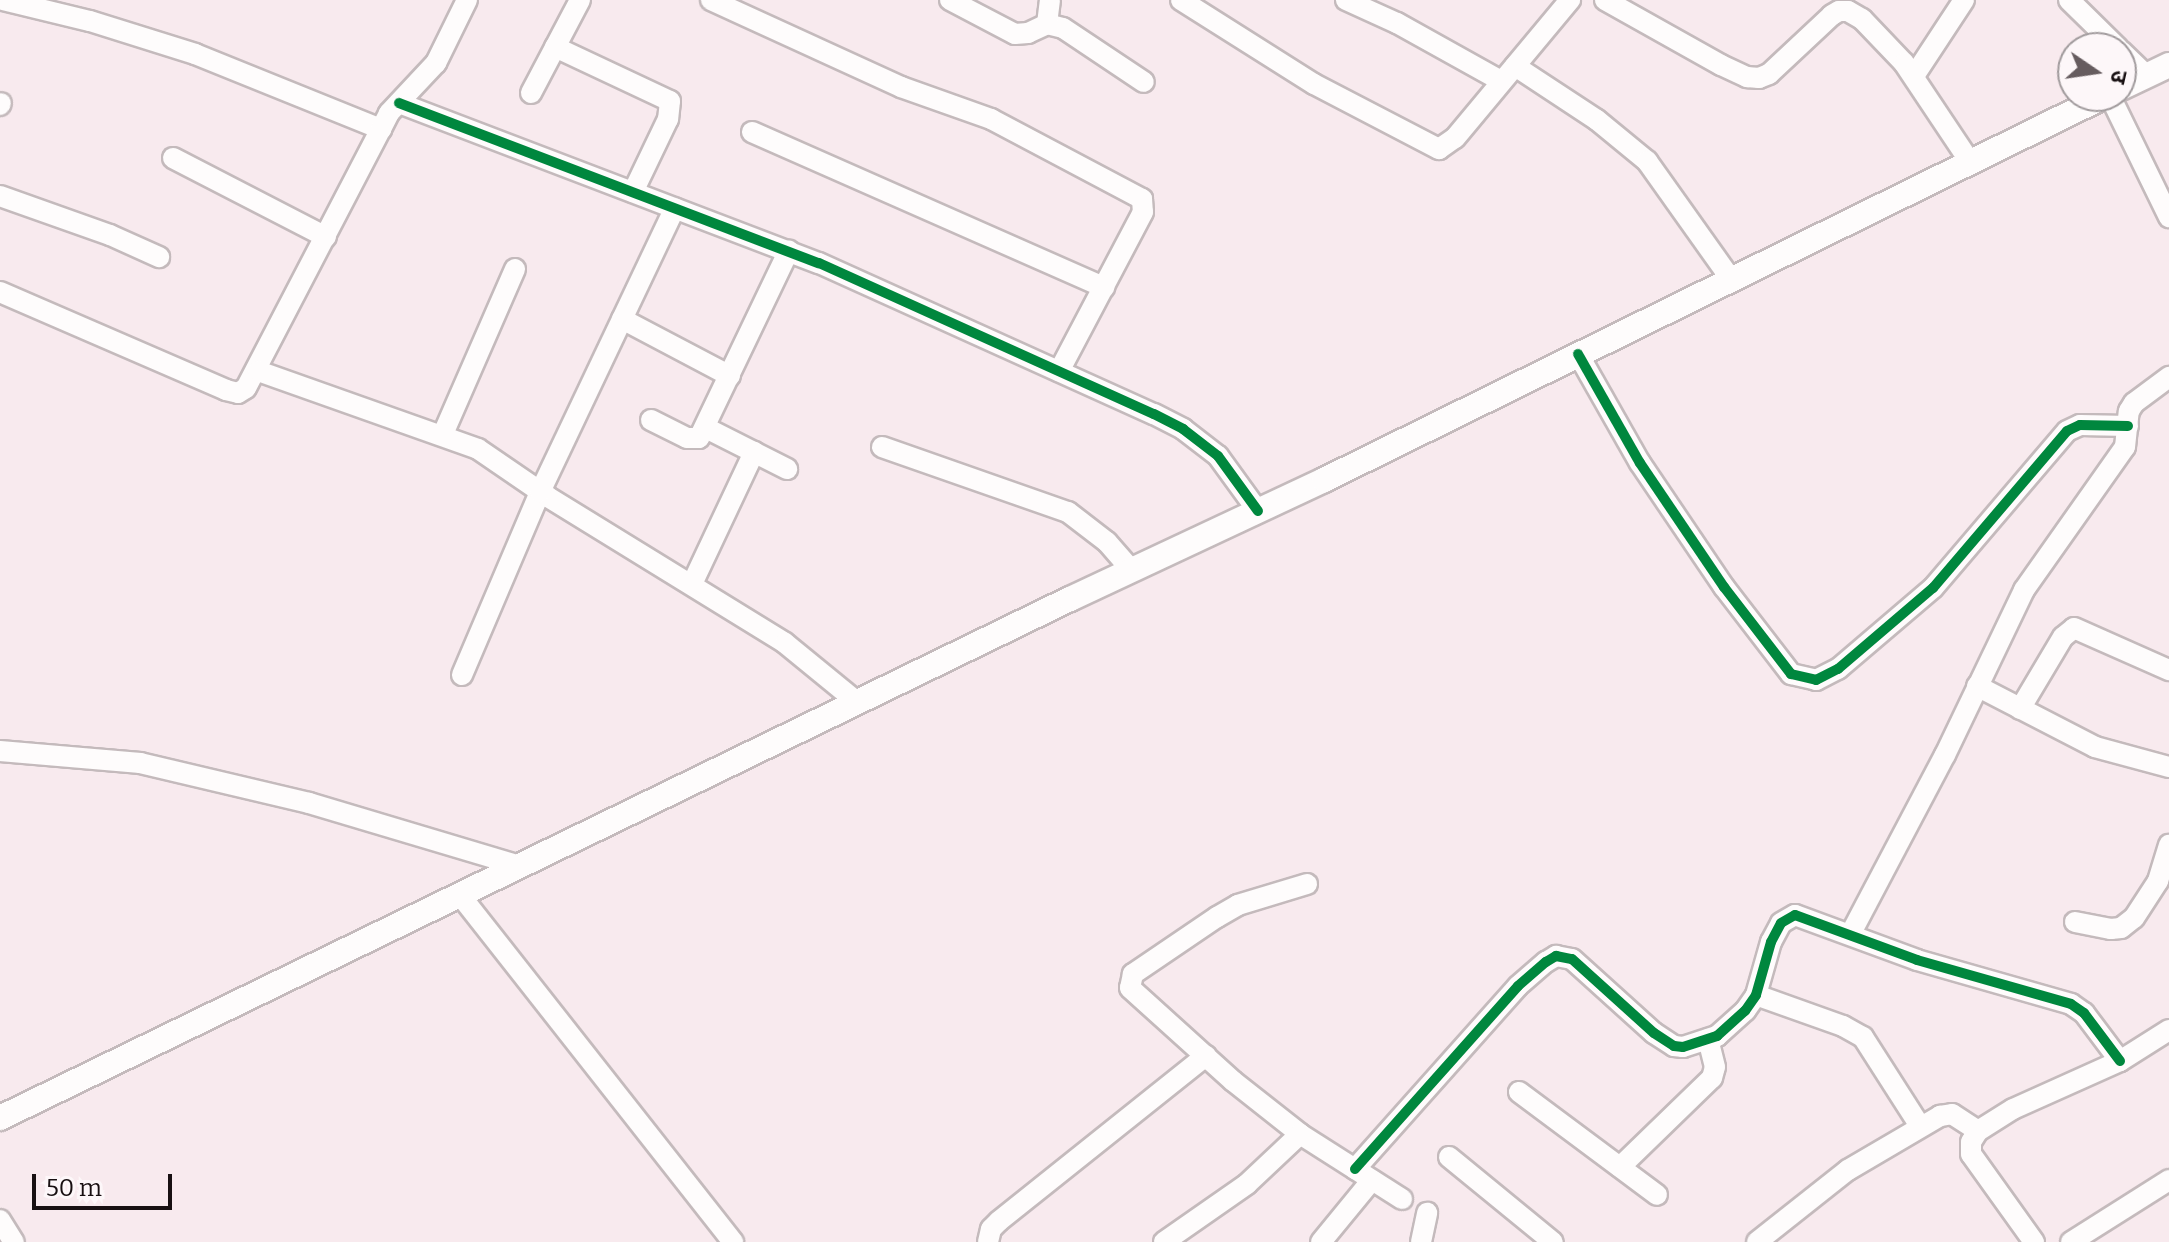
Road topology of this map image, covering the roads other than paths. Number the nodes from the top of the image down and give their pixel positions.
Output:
1 (3, 0) edge
2 (467, 0) edge
3 (580, 0) edge
4 (711, 0) edge
5 (950, 0) edge
6 (1050, 0) edge
7 (1181, 0) edge
8 (1346, 0) edge
9 (1570, 0) edge
10 (1605, 0) edge
11 (1964, 0) edge
12 (2069, 0) edge
13 (1830, 5) edge
14 (85, 10) edge
15 (1047, 24) junction
16 (2102, 32) edge
17 (555, 47) junction
18 (2137, 58) edge
19 (1515, 66) junction
20 (2162, 70) edge
21 (1914, 76) junction
22 (1501, 81) junction
23 (2137, 81) edge
24 (1144, 82) dead end
25 (531, 93) dead end
26 (399, 103) junction
27 (2075, 112) edge
28 (2116, 112) edge
29 (381, 129) junction
30 (752, 132) dead end
31 (173, 158) dead end
32 (1970, 162) junction
33 (633, 192) junction
34 (0, 196) edge
35 (675, 208) junction
36 (2169, 217) edge
37 (326, 237) junction
38 (789, 250) junction
39 (159, 257) dead end
40 (515, 269) dead end
41 (1731, 279) junction
42 (1104, 287) junction
43 (0, 292) edge
44 (622, 319) junction
45 (1578, 354) junction
46 (258, 371) junction
47 (1059, 371) junction
48 (730, 376) junction
49 (2169, 377) edge
50 (651, 420) dead end
51 (2128, 426) junction
52 (706, 428) junction
53 (443, 434) junction
54 (882, 447) dead end
55 (754, 452) junction
56 (787, 469) dead end
57 (540, 492) junction
58 (1258, 511) junction
59 (1131, 570) junction
60 (692, 584) junction
61 (2169, 670) edge
62 (462, 675) dead end
63 (1977, 686) junction
64 (857, 702) junction
65 (2020, 709) junction
66 (0, 751) edge
67 (2169, 767) edge
68 (2169, 845) edge
69 (520, 866) junction
70 (1307, 884) dead end
71 (460, 895) junction
72 (2075, 922) dead end
73 (1851, 933) junction
74 (1756, 995) junction
75 (2169, 1030) edge
76 (1708, 1039) junction
77 (1206, 1056) junction
78 (2120, 1061) junction
79 (1519, 1092) dead end
80 (0, 1118) edge
81 (1920, 1126) junction
82 (1978, 1131) junction
83 (1300, 1134) junction
84 (1449, 1157) dead end
85 (1620, 1167) junction
86 (1355, 1169) junction
87 (1372, 1180) junction
88 (2169, 1180) edge
89 (1657, 1195) dead end
90 (1402, 1199) dead end
91 (1427, 1213) dead end
92 (0, 1220) edge
93 (2025, 1239) edge
94 (14, 1242) edge
95 (733, 1242) edge
96 (988, 1242) edge
97 (1164, 1242) edge
98 (1321, 1242) edge
99 (1421, 1242) edge
100 (1553, 1242) edge
101 (1757, 1242) edge
102 (2071, 1242) edge

1 - 14 street
2 - 26 street
3 - 17 street
4 - 42 street
5 - 15 street
6 - 15 street
7 - 22 street
8 - 22 street
9 - 19 street
10 - 13 street
11 - 21 street
12 - 16 street
13 - 21 street
14 - 29 street
15 - 24 street
17 - 25 street
17 - 33 street
18 - 20 street
19 - 22 street
19 - 41 street
20 - 23 main road
21 - 32 street
26 - 29 street
26 - 33 street
27 - 32 main road
28 - 36 street
29 - 37 street
30 - 42 street
31 - 37 street
32 - 41 main road
33 - 35 street
34 - 39 street
35 - 38 street
35 - 44 street
37 - 46 street
38 - 47 street
38 - 48 street
40 - 53 street
41 - 45 main road
42 - 47 street
43 - 46 street
44 - 48 street
44 - 57 street
45 - 51 street
45 - 58 main road
46 - 53 street
47 - 58 street
48 - 52 street
49 - 51 street
50 - 52 street
51 - 63 street
52 - 55 street
53 - 57 street
54 - 59 street
55 - 56 street
55 - 60 street
57 - 60 street
57 - 62 street
58 - 59 main road
59 - 64 main road
60 - 64 street
61 - 65 street
63 - 65 street
63 - 73 street
64 - 69 main road
65 - 67 street
66 - 69 street
68 - 72 street
69 - 71 main road
70 - 77 street
71 - 80 main road
71 - 95 street
73 - 74 street
73 - 78 street
74 - 76 street
74 - 81 street
75 - 78 street
76 - 85 street
76 - 86 street
77 - 83 street
77 - 96 street
78 - 82 street
79 - 85 street
81 - 82 street
81 - 101 street
82 - 93 street
83 - 86 street
83 - 97 street
84 - 100 street
85 - 89 street
86 - 87 street
87 - 90 street
87 - 98 street
88 - 102 street
91 - 99 street
92 - 94 street

